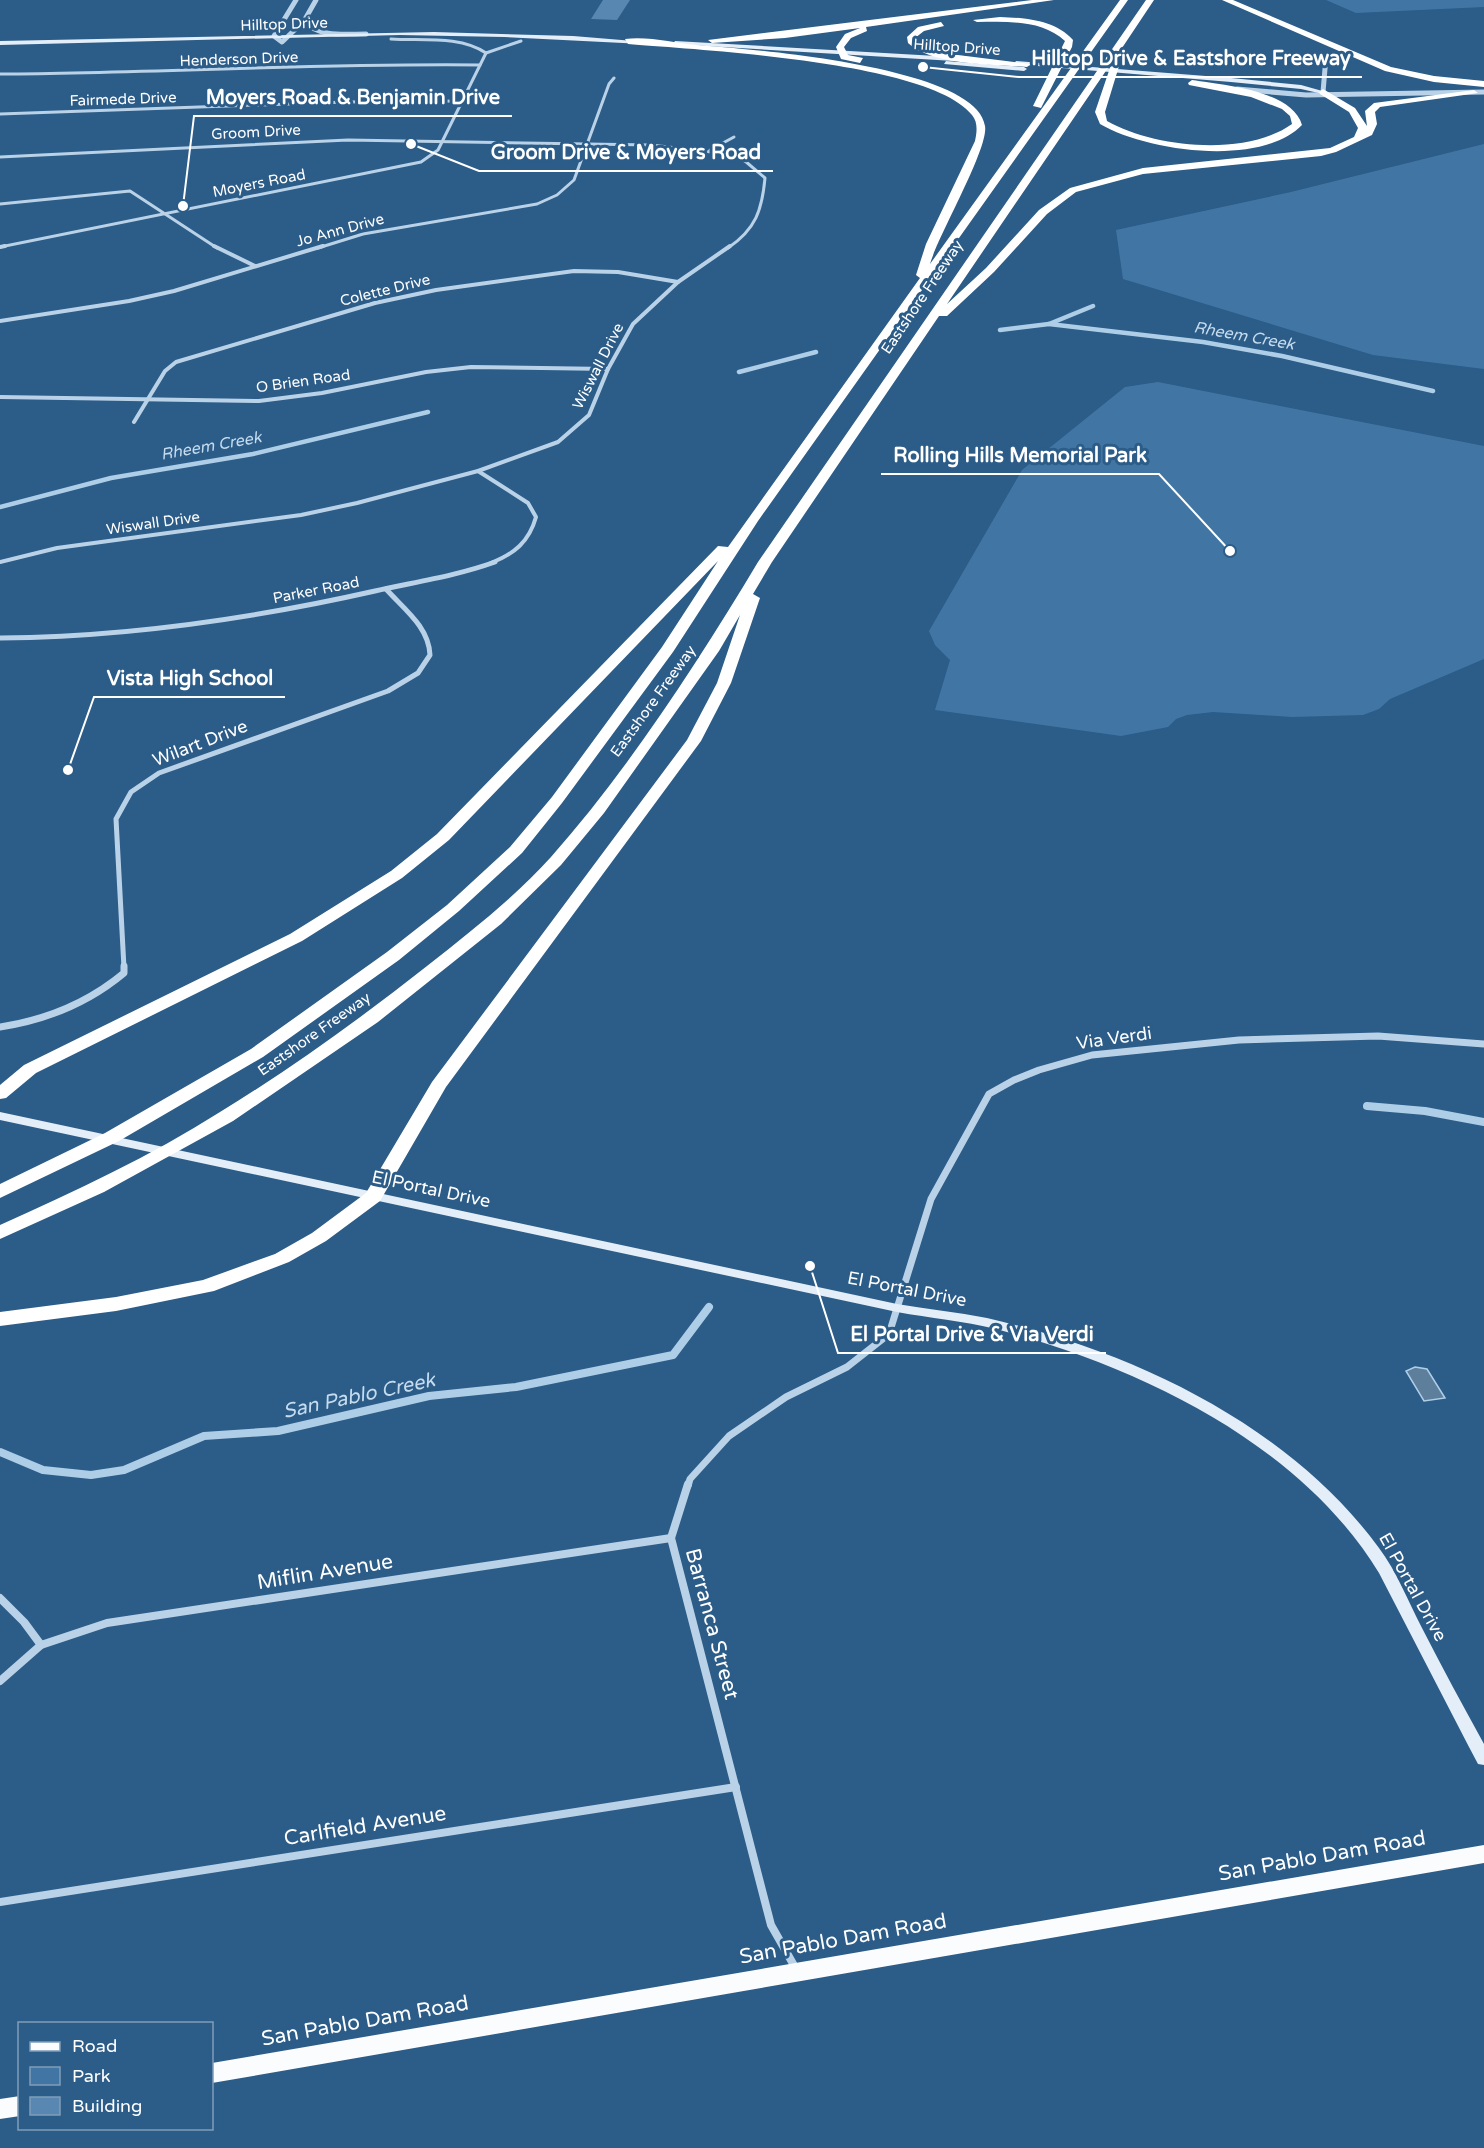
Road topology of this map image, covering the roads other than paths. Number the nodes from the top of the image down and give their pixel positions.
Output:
1 (296, 0) edge
2 (316, 0) edge
3 (1050, 0) edge
4 (1124, 0) edge
5 (1150, 0) edge
6 (1226, 0) edge
7 (910, 20) junction
8 (304, 21) junction
9 (1274, 22) junction
10 (366, 34) junction
11 (274, 36) junction
12 (290, 36) junction
13 (391, 39) junction
14 (568, 39) junction
15 (1123, 40) junction
16 (521, 41) junction
17 (628, 41) junction
18 (282, 42) junction
19 (0, 43) edge
20 (0, 50) edge
21 (840, 52) junction
22 (486, 53) junction
23 (1326, 57) joint
24 (1027, 64) junction
25 (480, 65) junction
26 (0, 74) edge
27 (614, 78) dead end
28 (1192, 83) junction
29 (1484, 84) edge
30 (959, 88) dead end
31 (1323, 92) junction
32 (1479, 93) edge
33 (462, 101) junction
34 (0, 114) edge
35 (991, 123) dead end
36 (734, 137) dead end
37 (442, 141) junction
38 (1349, 143) junction
39 (587, 144) junction
40 (1020, 145) junction
41 (977, 149) junction
42 (709, 150) junction
43 (0, 157) edge
44 (0, 204) edge
45 (164, 214) junction
46 (0, 247) edge
47 (255, 266) junction
48 (678, 282) junction
49 (916, 290) junction
50 (0, 321) edge
51 (920, 335) junction
52 (608, 369) junction
53 (0, 397) edge
54 (147, 400) junction
55 (134, 422) dead end
56 (478, 471) junction
57 (752, 520) junction
58 (0, 562) edge
59 (765, 562) junction
60 (386, 589) junction
61 (0, 638) edge
62 (0, 1027) edge
63 (1484, 1044) edge
64 (0, 1094) edge
65 (0, 1116) edge
66 (0, 1192) edge
67 (373, 1197) junction
68 (0, 1233) edge
69 (897, 1308) junction
70 (0, 1319) edge
71 (670, 1538) junction
72 (0, 1598) edge
73 (41, 1645) junction
74 (0, 1681) edge
75 (1484, 1760) edge
76 (736, 1786) junction
77 (1484, 1854) edge
78 (0, 1902) edge
79 (798, 1972) junction
80 (213, 2073) edge
81 (18, 2106) edge
82 (0, 2109) edge

1 - 11 street
2 - 8 street
3 - 7 highway
4 - 40 highway, Eastshore Freeway
5 - 15 highway, Eastshore Freeway
6 - 9 highway
7 - 17 highway
7 - 21 highway
8 - 10 street
8 - 12 street
9 - 23 highway
9 - 29 highway
10 - 12 main road, Hilltop Drive
10 - 14 main road, Hilltop Drive
11 - 12 main road, Hilltop Drive
11 - 18 street
11 - 19 main road, Hilltop Drive
12 - 18 street
13 - 16 main road, Hilltop Drive
13 - 18 main road, Hilltop Drive
13 - 22 street
14 - 16 main road, Hilltop Drive
14 - 17 main road, Hilltop Drive
15 - 28 highway
15 - 51 highway, Eastshore Freeway
16 - 22 street
17 - 21 main road, Hilltop Drive
17 - 41 highway
18 - 20 main road, Hilltop Drive
21 - 24 main road, Hilltop Drive
21 - 28 main road, Hilltop Drive
21 - 30 highway
22 - 25 street, Moyers Road
23 - 31 street
24 - 31 main road, Hilltop Drive
24 - 40 highway
25 - 26 street, Henderson Drive
25 - 33 street, Moyers Road
27 - 39 street, Jo Ann Drive
28 - 31 street, Hilltop Drive
31 - 32 street, Hilltop Drive
31 - 38 highway
32 - 38 highway
33 - 34 street, Fairmede Drive
33 - 37 street, Moyers Road
35 - 41 highway
36 - 42 street
37 - 39 street, Wiswall Drive
37 - 43 street, Groom Drive
37 - 45 street, Moyers Road
38 - 51 highway
39 - 42 street, Wiswall Drive
39 - 47 street, Jo Ann Drive
40 - 49 highway, Eastshore Freeway
41 - 49 highway
42 - 48 street, Wiswall Drive
44 - 45 street
45 - 46 street, Moyers Road
45 - 47 street
47 - 50 street, Jo Ann Drive
48 - 52 street, Wiswall Drive
48 - 54 street, Colette Drive
49 - 57 highway, Eastshore Freeway
51 - 59 highway, Eastshore Freeway
52 - 54 street, O Brien Road
52 - 56 street, Wiswall Drive
53 - 54 street, O Brien Road
54 - 55 street, Colette Drive
56 - 58 street, Wiswall Drive
56 - 60 street, Parker Road
57 - 64 highway
57 - 66 highway, Eastshore Freeway
59 - 67 highway
59 - 68 highway, Eastshore Freeway
60 - 61 street, Parker Road
60 - 62 street, Wilart Drive
63 - 69 street, Via Verdi
65 - 67 main road, El Portal Drive
67 - 69 main road, El Portal Drive
67 - 70 highway
69 - 71 street, Barranca Street
69 - 75 main road, El Portal Drive
71 - 73 street, Miflin Avenue
71 - 76 street, Barranca Street
72 - 73 street
73 - 74 street, Miflin Avenue
76 - 78 street, Carlfield Avenue
76 - 79 street, Barranca Street
77 - 79 main road, San Pablo Dam Road
79 - 80 main road, San Pablo Dam Road
81 - 82 main road

